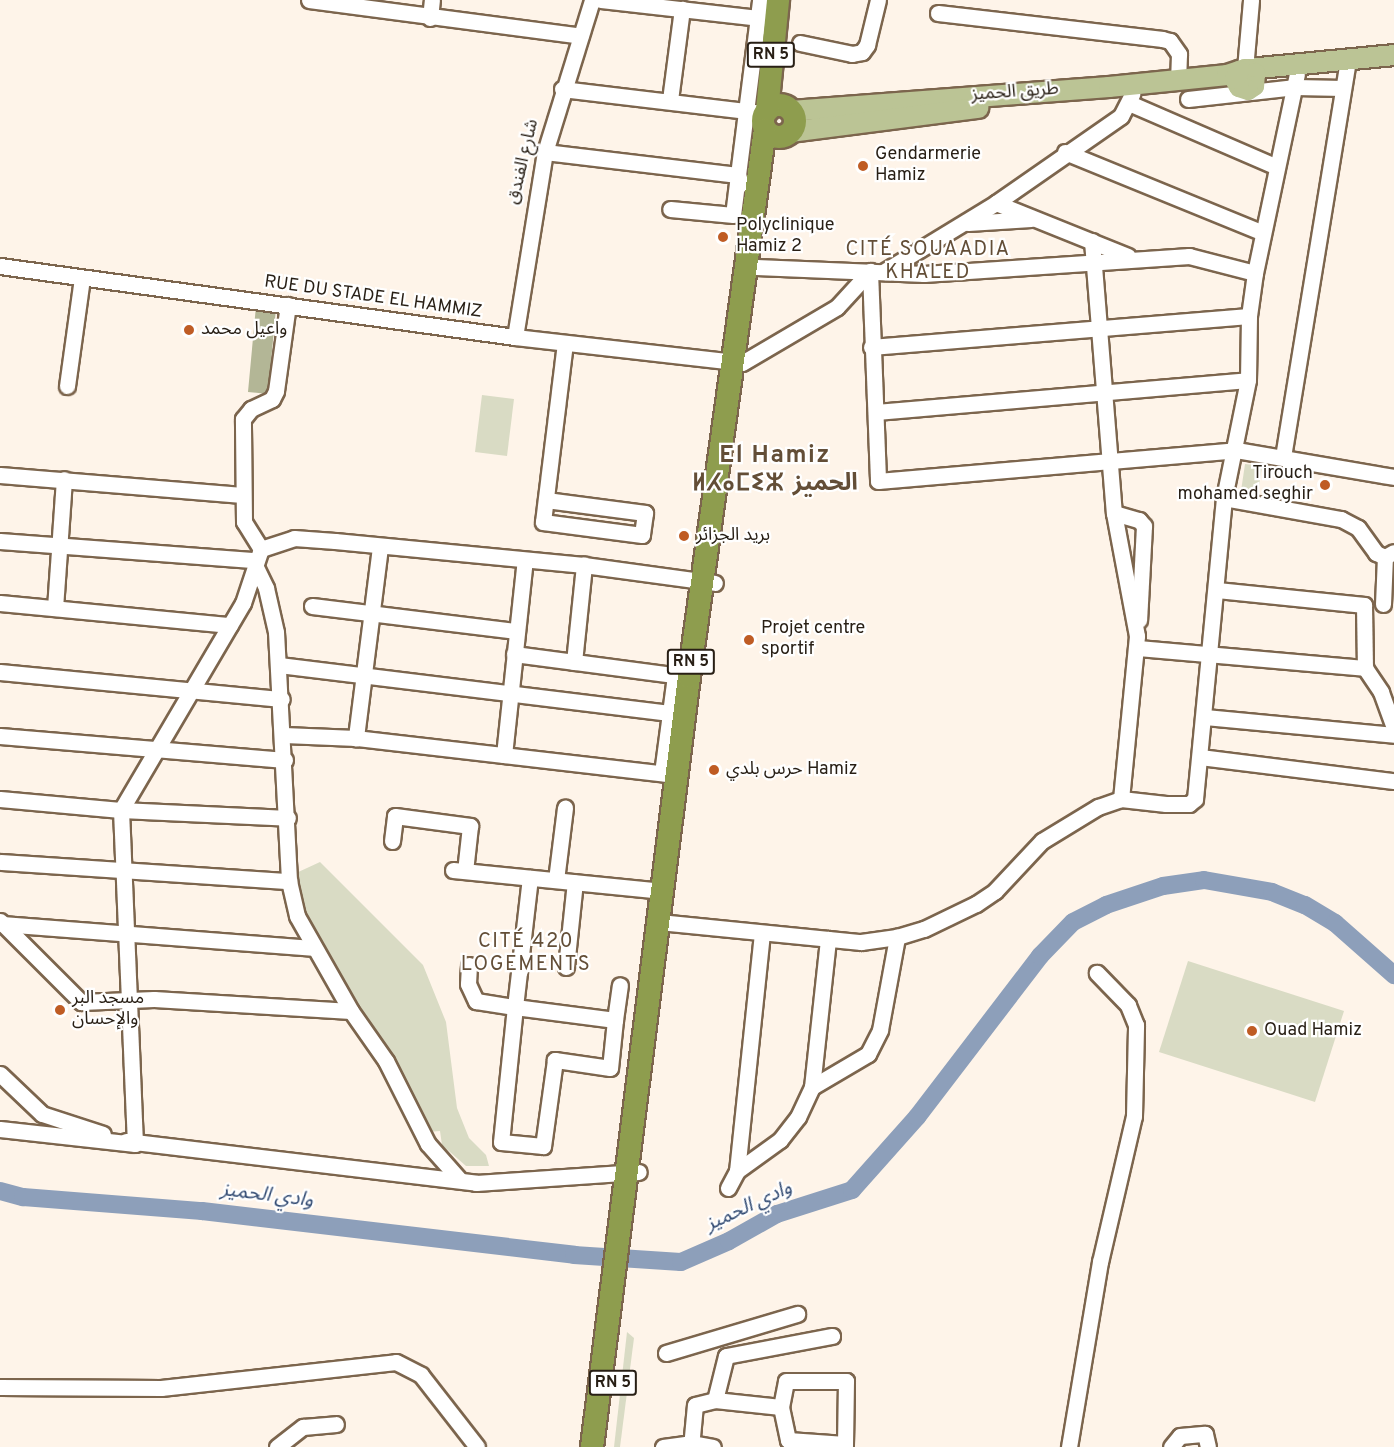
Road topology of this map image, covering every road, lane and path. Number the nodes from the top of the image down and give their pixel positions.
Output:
1 (309, 0) edge
2 (432, 0) edge
3 (592, 0) edge
4 (601, 0) edge
5 (760, 0) edge
6 (778, 0) edge
7 (786, 0) edge
8 (878, 0) edge
9 (1251, 0) edge
10 (664, 3) edge
11 (682, 9) junction
12 (938, 13) dead end
13 (430, 18) junction
14 (758, 18) junction
15 (581, 36) junction
16 (800, 43) dead end
17 (1394, 55) edge
18 (1394, 62) edge
19 (1347, 68) junction
20 (1245, 76) junction
21 (1296, 80) junction
22 (1343, 88) junction
23 (562, 89) junction
24 (1186, 89) junction
25 (1130, 98) junction
26 (670, 100) junction
27 (777, 122) junction
28 (1180, 126) junction
29 (545, 152) junction
30 (1065, 152) junction
31 (1277, 167) junction
32 (738, 175) junction
33 (996, 203) junction
34 (670, 209) dead end
35 (750, 217) junction
36 (1034, 219) junction
37 (965, 223) junction
38 (1263, 233) junction
39 (1092, 242) junction
40 (1131, 257) junction
41 (1094, 261) junction
42 (0, 266) edge
43 (756, 267) junction
44 (877, 272) junction
45 (1255, 273) junction
46 (82, 278) junction
47 (288, 305) junction
48 (1249, 316) junction
49 (1100, 330) junction
50 (515, 337) junction
51 (565, 343) junction
52 (871, 346) junction
53 (737, 362) junction
54 (1248, 380) junction
55 (67, 386) dead end
56 (1105, 393) junction
57 (876, 412) junction
58 (1236, 450) junction
59 (1283, 457) junction
60 (1111, 460) junction
61 (0, 475) edge
62 (1394, 477) edge
63 (64, 480) junction
64 (242, 495) junction
65 (1224, 498) junction
66 (546, 500) junction
67 (1114, 513) junction
68 (0, 541) edge
69 (60, 544) junction
70 (380, 547) junction
71 (1390, 554) edge
72 (257, 557) junction
73 (525, 560) junction
74 (584, 565) junction
75 (709, 582) junction
76 (1217, 590) junction
77 (0, 603) edge
78 (1388, 603) edge
79 (1364, 605) junction
80 (312, 606) dead end
81 (55, 608) junction
82 (371, 612) junction
83 (230, 625) junction
84 (516, 631) junction
85 (1137, 642) junction
86 (514, 654) junction
87 (1212, 655) junction
88 (574, 662) junction
89 (279, 665) junction
90 (1365, 668) junction
91 (0, 672) edge
92 (364, 674) junction
93 (682, 676) junction
94 (192, 690) junction
95 (510, 693) junction
96 (282, 699) junction
97 (677, 714) junction
98 (1205, 717) junction
99 (1394, 728) edge
100 (284, 735) junction
101 (1394, 735) edge
102 (0, 736) edge
103 (356, 738) junction
104 (158, 749) junction
105 (504, 755) junction
106 (1200, 758) junction
107 (285, 760) junction
108 (670, 774) junction
109 (1394, 781) edge
110 (0, 799) edge
111 (1122, 799) junction
112 (564, 808) dead end
113 (121, 810) junction
114 (288, 818) junction
115 (392, 841) dead end
116 (0, 862) edge
117 (121, 870) junction
118 (530, 878) junction
119 (556, 880) junction
120 (289, 881) junction
121 (575, 882) junction
122 (663, 891) junction
123 (664, 922) junction
124 (1, 923) edge
125 (123, 932) junction
126 (762, 933) junction
127 (897, 937) junction
128 (828, 939) junction
129 (312, 948) junction
130 (469, 965) dead end
131 (566, 968) dead end
132 (1097, 973) dead end
133 (620, 985) dead end
134 (127, 999) junction
135 (515, 1007) junction
136 (351, 1011) junction
137 (615, 1020) junction
138 (0, 1074) edge
139 (812, 1087) junction
140 (0, 1129) edge
141 (135, 1144) junction
142 (737, 1171) junction
143 (632, 1172) junction
144 (460, 1180) junction
145 (728, 1188) dead end
146 (797, 1314) dead end
147 (734, 1331) junction
148 (831, 1336) dead end
149 (666, 1353) dead end
150 (740, 1353) junction
151 (0, 1387) edge
152 (715, 1400) junction
153 (782, 1407) junction
154 (336, 1424) dead end
155 (595, 1444) edge
156 (691, 1445) edge
157 (845, 1445) edge
158 (277, 1447) edge
159 (477, 1447) edge
160 (663, 1447) edge
161 (713, 1447) edge
162 (1069, 1447) edge
163 (1170, 1447) edge
164 (1208, 1447) edge

1 - 13 street
2 - 13 street
3 - 15 street, شارع الفندق
4 - 10 street
5 - 14 street
6 - 27 highway, RN 5
7 - 27 highway, RN 5
8 - 16 street
9 - 20 street
10 - 11 street
11 - 14 street
11 - 26 street
12 - 24 street
13 - 15 street
14 - 27 street
15 - 23 street, شارع الفندق
17 - 20 main road, طريق الحميز
18 - 19 main road, طريق الحميز
19 - 21 main road, طريق الحميز
19 - 22 street
20 - 21 main road, طريق الحميز
20 - 24 main road, طريق الحميز
21 - 22 street
21 - 24 street
21 - 31 street
22 - 59 street
23 - 26 street
23 - 29 street, شارع الفندق
24 - 25 main road, طريق الحميز
24 - 27 main road, طريق الحميز
24 - 28 street
25 - 27 main road, طريق الحميز
25 - 28 street
25 - 30 street
26 - 27 street
27 - 32 street
27 - 35 highway, RN 5
27 - 43 highway, RN 5
28 - 31 street
29 - 32 street
29 - 50 street, شارع الفندق
30 - 33 street
30 - 38 street
31 - 38 street
32 - 34 street
32 - 35 street
33 - 36 street
33 - 37 street
35 - 53 highway, RN 5
36 - 37 street
36 - 39 street
37 - 44 street
38 - 45 street
39 - 40 street
39 - 41 street
40 - 41 street
40 - 45 street
41 - 44 street
41 - 49 street
42 - 46 street, RUE DU STADE EL HAMMIZ
43 - 44 street
43 - 53 highway, RN 5
44 - 52 street
44 - 53 street
45 - 48 street
46 - 47 street, RUE DU STADE EL HAMMIZ
46 - 55 street
47 - 50 street, RUE DU STADE EL HAMMIZ
47 - 64 street
48 - 49 street
48 - 54 street
49 - 52 street
49 - 56 street
50 - 51 street, RUE DU STADE EL HAMMIZ
51 - 53 street, RUE DU STADE EL HAMMIZ
51 - 66 street
52 - 57 street
53 - 75 highway, RN 5
54 - 56 street
54 - 58 street
56 - 57 street
56 - 60 street
57 - 60 street
58 - 59 street
58 - 60 street
58 - 65 street
59 - 62 street
60 - 67 street
61 - 63 street
63 - 64 street
63 - 69 street
64 - 72 street
65 - 71 street
65 - 76 street
66 - 66 street
67 - 85 street
67 - 85 street
68 - 69 street
69 - 72 street
69 - 81 street
70 - 72 street
70 - 73 street
70 - 82 street
71 - 78 street
72 - 83 street
72 - 89 street
73 - 74 street
73 - 84 street
74 - 75 street
74 - 88 street
75 - 93 highway, RN 5
75 - 123 highway, RN 5
76 - 79 street
76 - 87 street
77 - 81 street
78 - 79 street
79 - 90 street
80 - 82 street
81 - 83 street
82 - 84 street
82 - 92 street
83 - 94 street
84 - 86 street
85 - 87 street
85 - 111 street
86 - 88 street
86 - 95 street
87 - 90 street
87 - 98 street
88 - 93 street
89 - 92 street
89 - 96 street
90 - 99 street
91 - 94 street
92 - 95 street
92 - 103 street
93 - 97 highway, RN 5
94 - 96 street
94 - 104 street
95 - 97 street
95 - 105 street
96 - 100 street
97 - 108 highway, RN 5
98 - 101 street
98 - 106 street
100 - 103 street
100 - 107 street
102 - 104 street
103 - 105 street
104 - 107 street
104 - 113 street
105 - 108 street
106 - 109 street
106 - 111 street
107 - 114 street
108 - 122 highway, RN 5
110 - 113 street
111 - 127 street
112 - 119 street
113 - 114 street
113 - 117 street
114 - 120 street
115 - 118 street
116 - 117 street
117 - 120 street
117 - 125 street
118 - 119 street
118 - 135 street
119 - 121 street
120 - 129 street
121 - 122 street
121 - 131 street
122 - 123 highway, RN 5
123 - 126 street
123 - 143 highway, RN 5
124 - 125 street
124 - 134 street
125 - 129 street
125 - 134 street
126 - 128 street
126 - 142 street
127 - 128 street
127 - 139 street
128 - 139 street
129 - 136 street
130 - 135 street
132 - 162 street
133 - 137 street
134 - 136 street
134 - 141 street
135 - 137 street
135 - 137 street
136 - 144 street
138 - 141 street
139 - 142 street
140 - 141 street
141 - 144 street
142 - 145 street
143 - 144 street
143 - 155 highway, RN 5
146 - 147 street
147 - 149 street
147 - 150 street
148 - 150 street
150 - 152 street
151 - 159 street
152 - 153 street
152 - 156 street
153 - 157 street
153 - 157 street
154 - 158 street
156 - 160 street
156 - 161 street
163 - 164 street

